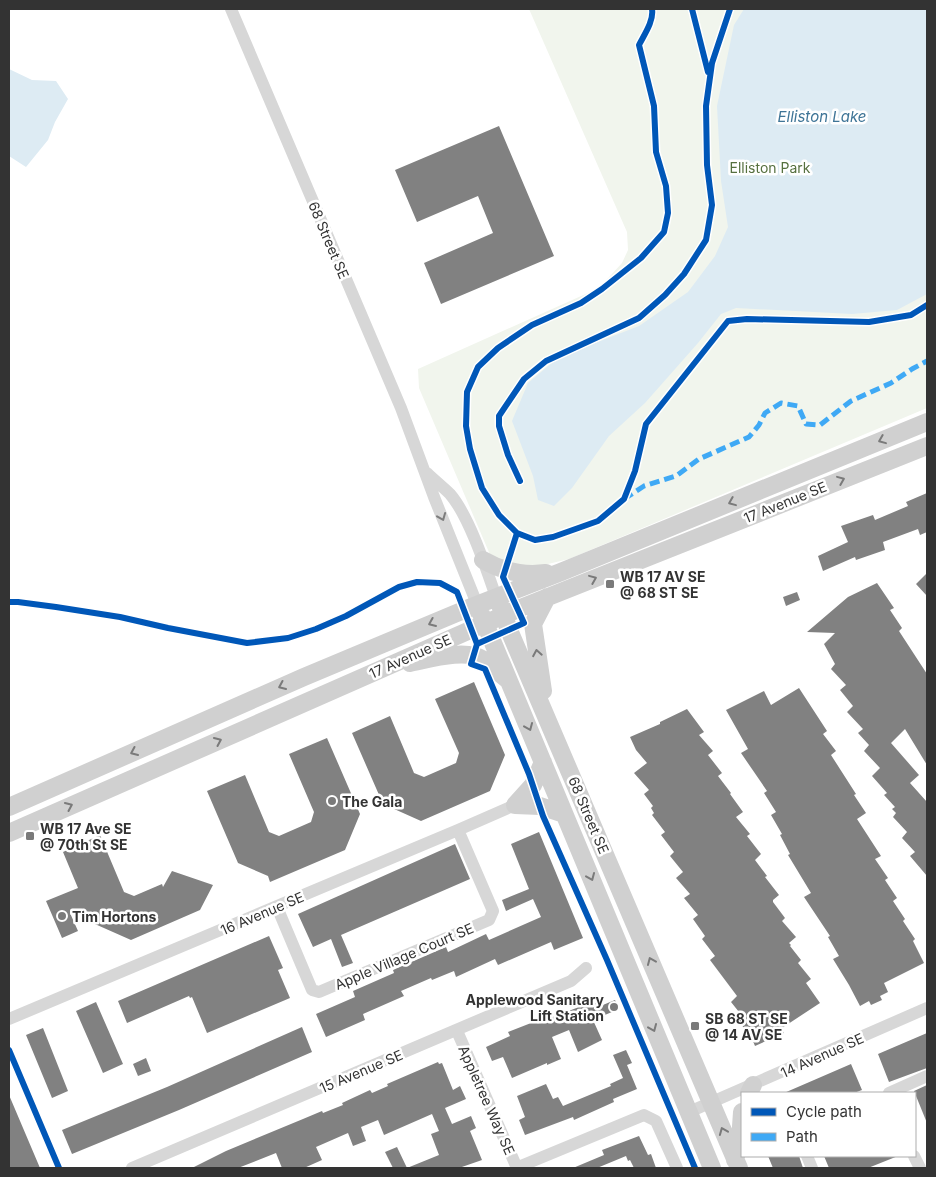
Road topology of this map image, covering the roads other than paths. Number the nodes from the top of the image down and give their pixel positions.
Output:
1 (231, 9) edge
2 (927, 422) edge
3 (927, 446) edge
4 (425, 471) junction
5 (483, 560) junction
6 (561, 572) junction
7 (496, 597) junction
8 (547, 597) junction
9 (477, 604) junction
10 (504, 615) junction
11 (485, 624) junction
12 (384, 667) junction
13 (510, 682) junction
14 (548, 719) junction
15 (543, 762) junction
16 (514, 805) junction
17 (9, 807) edge
18 (564, 814) junction
19 (458, 830) junction
20 (9, 833) edge
21 (277, 907) junction
22 (586, 968) dead end
23 (927, 1008) edge
24 (9, 1019) edge
25 (457, 1031) junction
26 (927, 1076) edge
27 (751, 1089) edge
28 (741, 1092) edge
29 (891, 1092) edge
30 (712, 1102) junction
31 (689, 1112) junction
32 (741, 1126) edge
33 (737, 1164) edge
34 (132, 1168) edge
35 (516, 1168) edge
36 (677, 1168) edge
37 (712, 1168) edge

1 - 4 street, 68 Street SE
2 -> 6 main road, 17 Avenue SE
8 -> 3 main road, 17 Avenue SE
4 - 5 street, 68 Street SE
4 -> 9 street, 68 Street SE
5 - 6 main road
5 - 7 street, 68 Street SE
6 - 7 main road, 17 Avenue SE
7 - 9 main road, 17 Avenue SE
7 - 10 main road, 68 Street SE
8 - 10 main road, 17 Avenue SE
14 -> 8 main road
9 - 11 main road, 68 Street SE
9 -> 17 main road, 17 Avenue SE
10 - 11 main road, 17 Avenue SE
10 - 14 main road, 68 Street SE
11 - 12 main road, 17 Avenue SE
11 - 13 main road, 68 Street SE
12 - 13 main road
20 -> 12 main road, 17 Avenue SE
13 -> 15 main road, 68 Street SE
30 -> 14 main road, 68 Street SE
15 - 16 main road
15 - 18 main road, 68 Street SE
16 - 18 main road
16 - 19 street, 16 Avenue SE
18 -> 31 main road, 68 Street SE
19 - 21 street, 16 Avenue SE
19 - 21 street, Apple Village Court SE
21 - 24 street, 16 Avenue SE
22 - 25 street, 15 Avenue SE
23 - 27 street, 14 Avenue SE
25 - 34 street, 15 Avenue SE
25 - 35 street, Appletree Way SE
26 - 29 street
28 - 30 street, 14 Avenue SE
30 - 31 street, 14 Avenue SE
33 -> 30 main road, 68 Street SE
31 - 37 main road, 68 Street SE
32 - 33 main road
35 - 36 street

